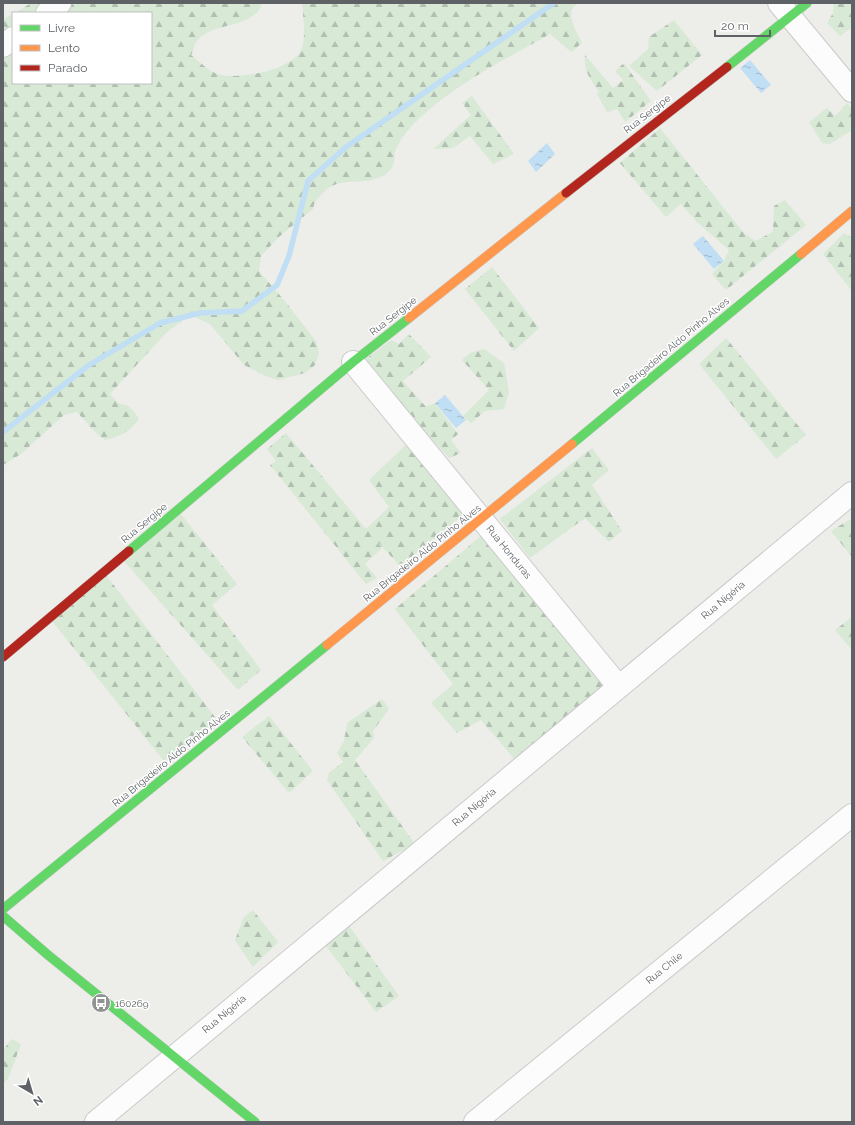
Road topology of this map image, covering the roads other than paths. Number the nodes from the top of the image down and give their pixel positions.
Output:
1 (60, 3) edge
2 (807, 3) edge
3 (784, 10) edge
4 (48, 12) edge
5 (12, 39) edge
6 (3, 46) edge
7 (852, 91) edge
8 (852, 211) edge
9 (353, 362) junction
10 (852, 493) edge
11 (482, 518) junction
12 (3, 656) edge
13 (619, 687) junction
14 (852, 815) edge
15 (3, 909) edge
16 (3, 916) edge
17 (173, 1056) junction
18 (96, 1122) edge
19 (255, 1122) edge
20 (475, 1122) edge

1 - 4 street
2 - 3 street, Rua Sergipe
3 - 7 street
3 - 9 street, Rua Sergipe
5 - 6 street
8 - 11 street, Rua Brigadeiro Aldo Pinho Alves
9 - 11 street, Rua Honduras
9 - 12 street, Rua Sergipe
10 - 13 street, Rua Nigéria
11 - 13 street, Rua Honduras
11 - 15 street, Rua Brigadeiro Aldo Pinho Alves
13 - 17 street, Rua Nigéria
14 - 20 street, Rua Chile
16 - 17 street
17 - 18 street, Rua Nigéria
17 - 19 street

